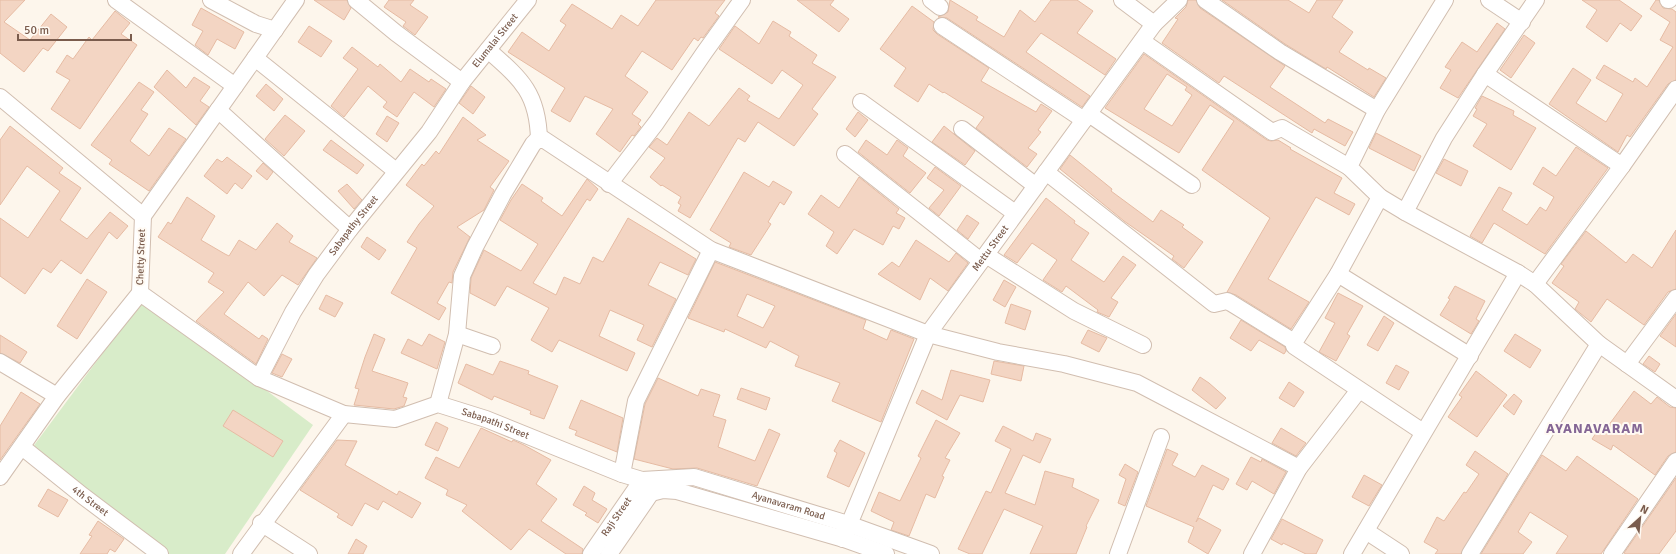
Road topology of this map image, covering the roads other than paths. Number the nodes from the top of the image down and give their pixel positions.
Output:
1 (116, 0) edge
2 (211, 0) edge
3 (296, 0) edge
4 (356, 0) edge
5 (528, 0) edge
6 (742, 0) edge
7 (1122, 0) edge
8 (1179, 0) edge
9 (1205, 0) edge
10 (1445, 0) edge
11 (1489, 0) edge
12 (1536, 0) edge
13 (1522, 22) junction
14 (1154, 24) junction
15 (942, 26) dead end
16 (275, 30) junction
17 (1142, 41) junction
18 (488, 50) junction
19 (255, 58) junction
20 (1485, 74) junction
21 (462, 82) junction
22 (235, 86) junction
23 (1676, 89) edge
24 (0, 97) edge
25 (861, 102) dead end
26 (218, 110) junction
27 (1377, 110) junction
28 (1087, 117) junction
29 (962, 129) dead end
30 (539, 140) junction
31 (844, 154) dead end
32 (1622, 166) junction
33 (1349, 167) junction
34 (396, 170) junction
35 (1046, 172) junction
36 (609, 184) junction
37 (1036, 186) junction
38 (1192, 186) dead end
39 (1380, 197) junction
40 (1405, 212) junction
41 (1015, 213) junction
42 (143, 216) junction
43 (350, 228) junction
44 (710, 250) junction
45 (984, 258) junction
46 (1518, 273) junction
47 (1338, 274) junction
48 (1535, 284) junction
49 (140, 293) junction
50 (1676, 298) edge
51 (457, 334) junction
52 (928, 334) junction
53 (1293, 340) junction
54 (1600, 344) junction
55 (1144, 345) dead end
56 (492, 346) dead end
57 (1470, 356) junction
58 (0, 362) edge
59 (1627, 364) junction
60 (259, 378) junction
61 (1359, 390) junction
62 (57, 396) junction
63 (1676, 399) edge
64 (438, 404) junction
65 (344, 414) junction
66 (1423, 432) junction
67 (1161, 437) dead end
68 (22, 447) junction
69 (1676, 462) edge
70 (1299, 468) junction
71 (622, 474) junction
72 (0, 477) edge
73 (647, 486) junction
74 (261, 524) junction
75 (848, 524) junction
76 (1366, 531) junction
77 (843, 539) junction
78 (160, 554) edge
79 (241, 554) edge
80 (309, 554) edge
81 (591, 554) edge
82 (609, 554) edge
83 (886, 554) edge
84 (931, 554) edge
85 (1118, 554) edge
86 (1252, 554) edge
87 (1352, 554) edge
88 (1401, 554) edge
89 (1470, 554) edge
90 (1612, 554) edge

1 - 22 street
2 - 16 street
3 - 16 street
4 - 21 street
5 - 18 street, Elumalai Street
6 - 36 street
7 - 14 street
8 - 14 street, Mettu Street
9 - 27 street
10 - 27 street
11 - 13 street
12 - 13 street
13 - 20 street
14 - 17 street, Mettu Street
15 - 28 street
16 - 19 street
17 - 28 street, Mettu Street
17 - 33 street
18 - 21 street, Elumalai Street
18 - 30 street
19 - 22 street
19 - 34 street
20 - 32 street
20 - 40 street
21 - 34 street, Sabapathy Street
22 - 26 street
23 - 32 street
24 - 42 street, Chetty Street
25 - 41 street
26 - 42 street
26 - 43 street
27 - 33 street
28 - 35 street, Mettu Street
28 - 38 street
29 - 37 street
30 - 36 street
30 - 51 street
31 - 45 street
32 - 48 street
33 - 39 street
34 - 43 street, Sabapathy Street
35 - 37 street, Mettu Street
35 - 53 street
36 - 44 street
37 - 41 street, Mettu Street
39 - 40 street
39 - 47 street
40 - 46 street
41 - 45 street, Mettu Street
42 - 49 street, Chetty Street
43 - 60 street, Sabapathy Street
44 - 52 street
44 - 71 street
45 - 52 street, Mettu Street
45 - 55 street
46 - 48 street
46 - 57 street
47 - 53 street
47 - 57 street
48 - 54 street
49 - 60 street, Chetty Street
49 - 62 street
50 - 59 street
51 - 56 street
51 - 64 street
52 - 70 street
52 - 75 street, Mettu Street
53 - 61 street
54 - 59 street
54 - 89 street
57 - 66 street
58 - 62 street
59 - 63 street
60 - 65 street, Chetty Street
61 - 66 street
61 - 70 street
62 - 68 street
64 - 65 street
64 - 71 street, Sabapathi Street
65 - 74 street
66 - 76 street
67 - 85 street
68 - 72 street
68 - 78 street, 4th Street
69 - 90 street
70 - 86 street
71 - 73 street, Sabapathi Street
73 - 75 street, Ayanavaram Road
73 - 77 street, Ayanavaram Road
73 - 81 street, Raji Street
73 - 82 street, Raji Street
74 - 79 street
74 - 80 street
75 - 77 street, Mettu Street
75 - 84 street, Ayanavaram Road
76 - 87 street
76 - 88 street
77 - 83 street, Ayanavaram Road

